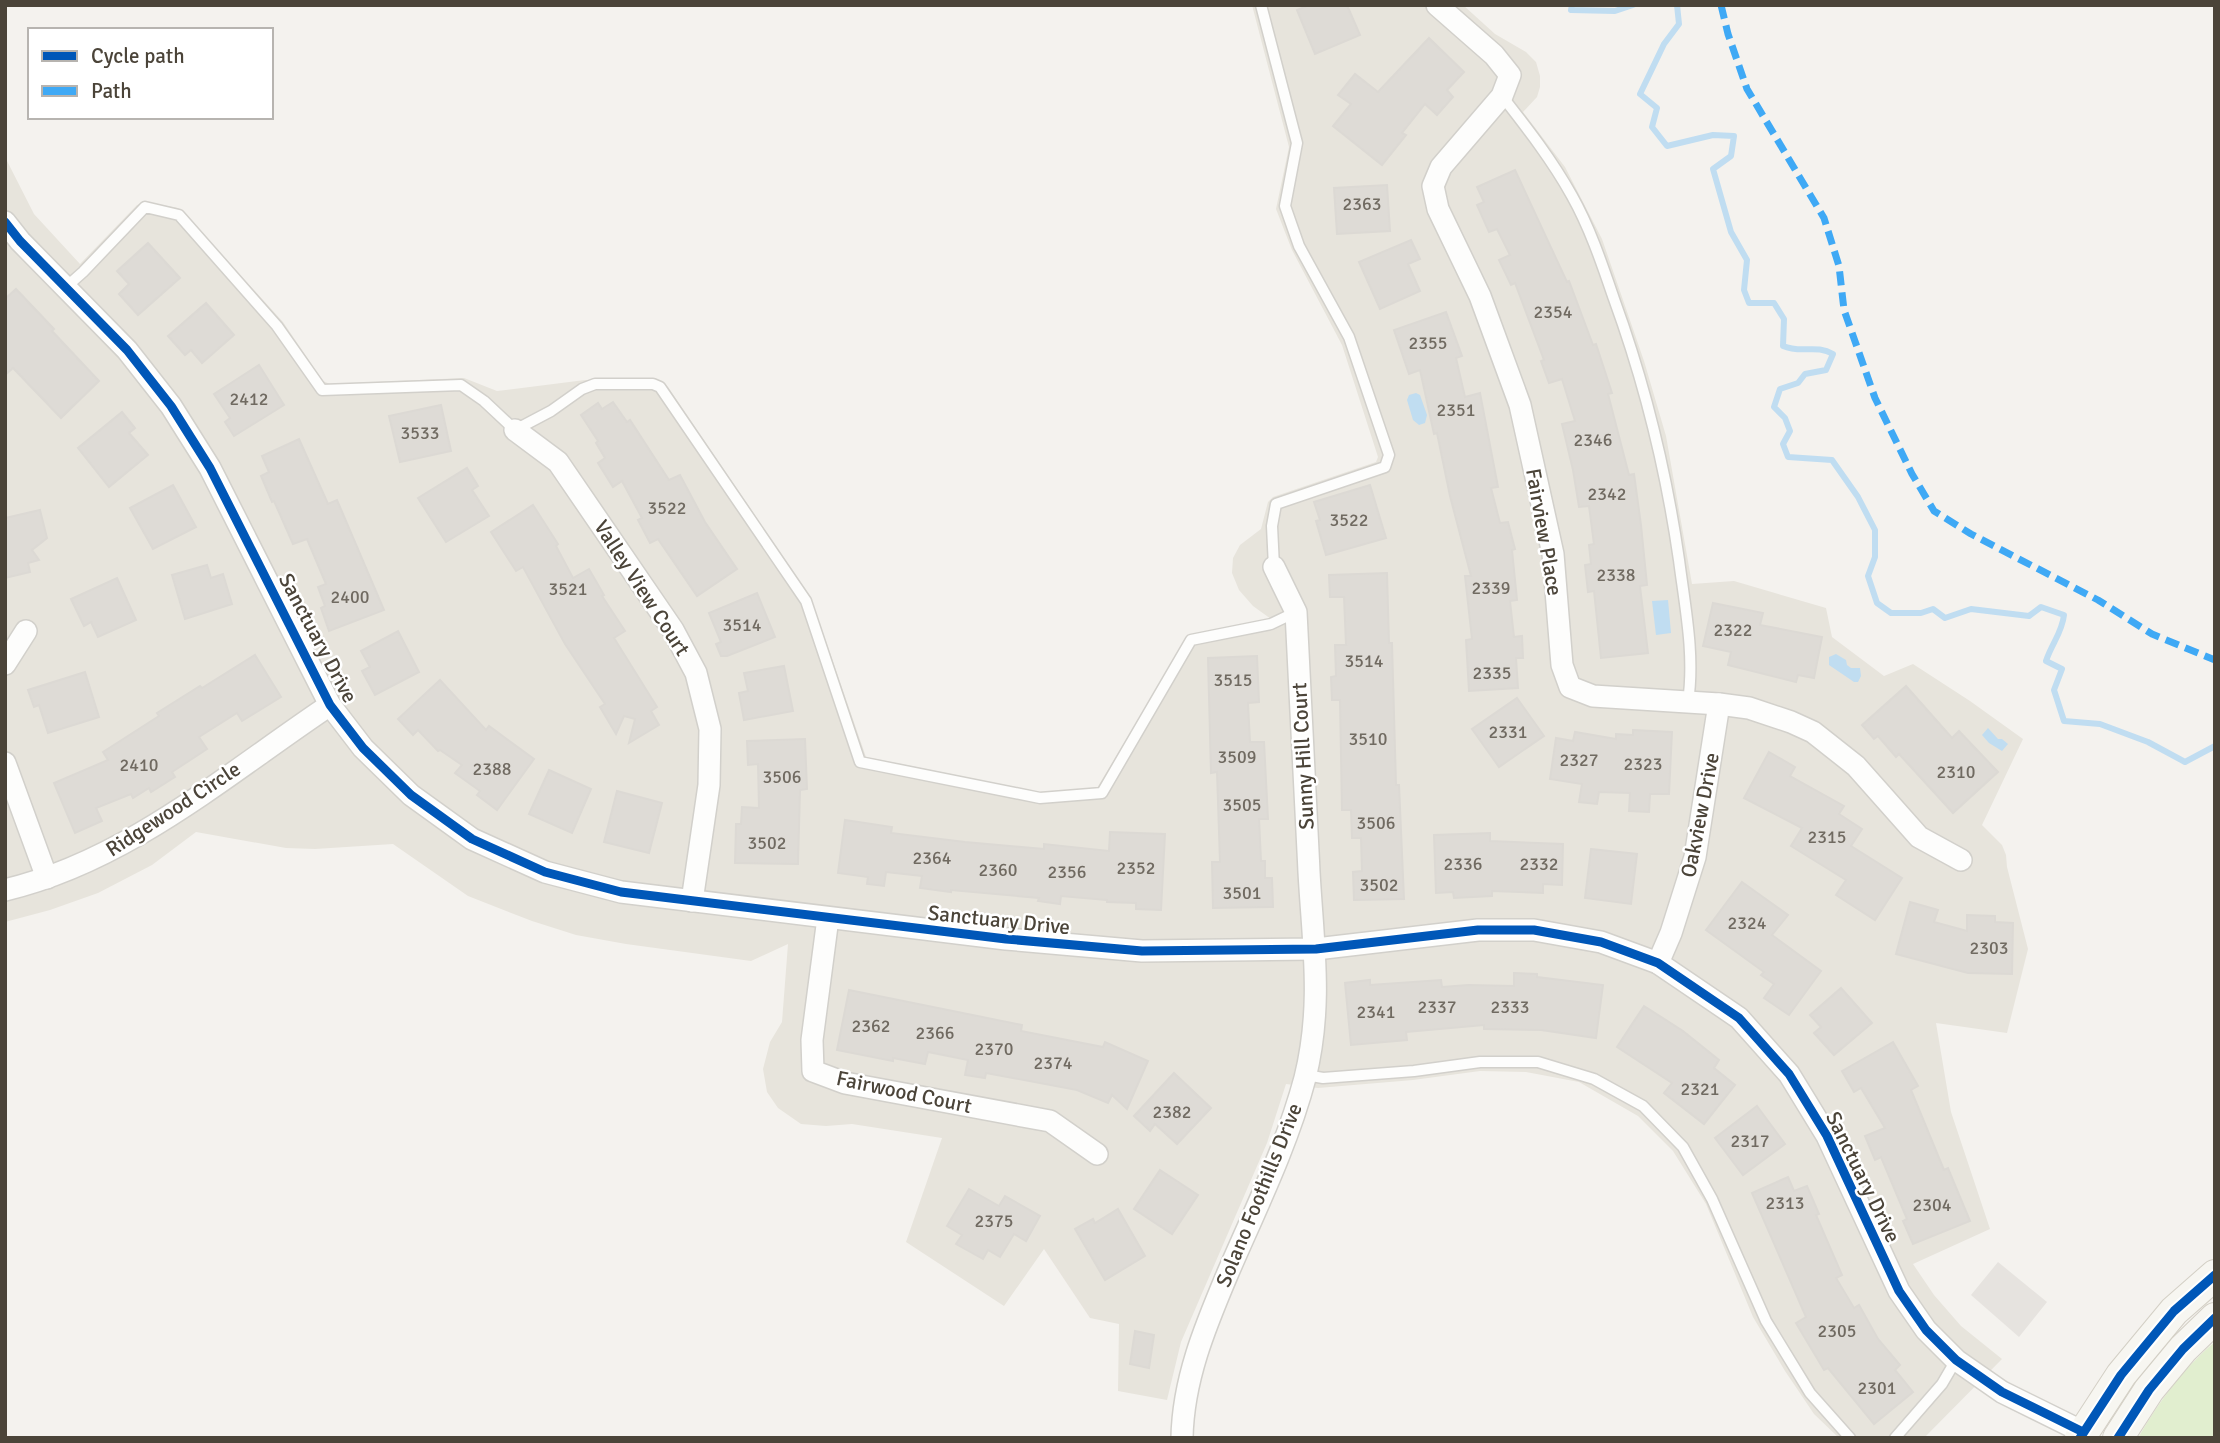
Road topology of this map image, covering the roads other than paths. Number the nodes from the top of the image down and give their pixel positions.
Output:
1 (1261, 5) edge
2 (1437, 5) edge
3 (1502, 96) junction
4 (5, 222) edge
5 (13, 248) edge
6 (65, 288) junction
7 (515, 430) junction
8 (1274, 567) joint
9 (1296, 612) junction
10 (26, 631) dead end
11 (5, 664) edge
12 (1688, 702) junction
13 (1719, 704) junction
14 (330, 705) junction
15 (5, 763) edge
16 (1961, 860) dead end
17 (47, 878) junction
18 (5, 890) edge
19 (692, 901) junction
20 (828, 918) junction
21 (1316, 949) junction
22 (1658, 963) junction
23 (1306, 1075) junction
24 (1097, 1154) dead end
25 (2215, 1275) edge
26 (2215, 1318) edge
27 (1956, 1360) junction
28 (2082, 1435) edge
29 (1182, 1438) edge
30 (1850, 1438) edge
31 (1895, 1438) edge
32 (2118, 1438) edge

1 - 8 lane
2 - 3 street
3 - 12 lane
3 - 12 street, Fairview Place
4 - 5 street, Sanctuary Drive
5 - 6 street, Sanctuary Drive
6 - 7 lane
6 - 14 street, Sanctuary Drive
7 - 9 lane
7 - 19 street, Valley View Court
8 - 9 street, Sunny Hill Court
9 - 21 street, Sunny Hill Court
10 - 11 street
12 - 13 street, Fairview Place
13 - 16 street, Fairview Place
13 - 22 street, Oakview Drive
14 - 17 street, Ridgewood Circle
14 - 19 street, Sanctuary Drive
15 - 17 street
17 - 18 street, Ridgewood Circle
19 - 20 street, Sanctuary Drive
20 - 21 street, Sanctuary Drive
20 - 24 street, Fairwood Court
21 - 22 street, Sanctuary Drive
21 - 23 street, Solano Foothills Drive
22 - 27 street, Sanctuary Drive
23 - 29 street, Solano Foothills Drive
23 - 30 lane
25 - 28 street
26 - 32 street
27 - 28 street, Sanctuary Drive
27 - 31 lane

